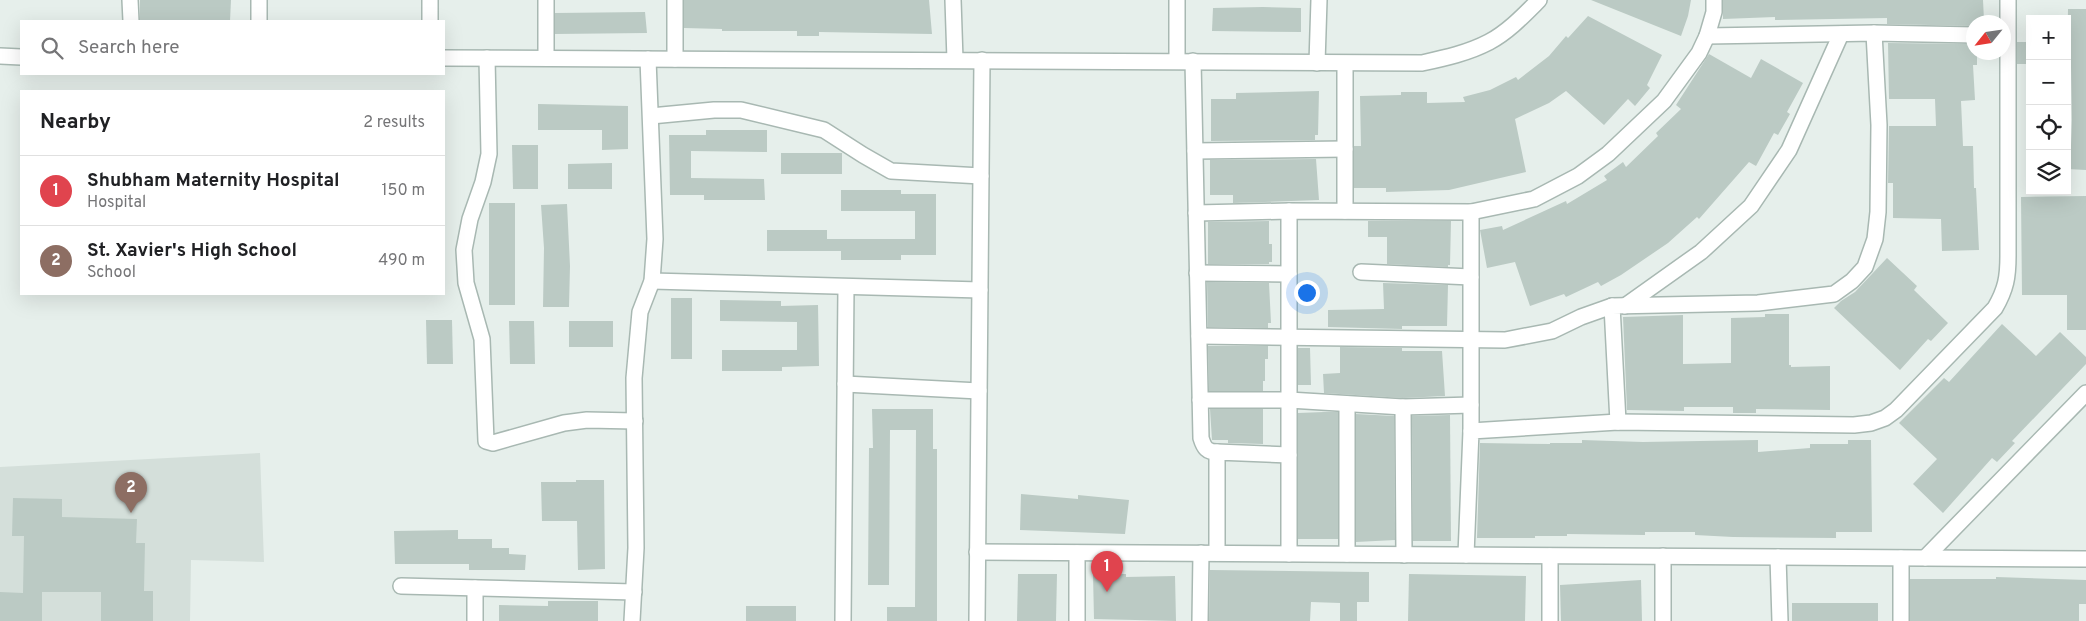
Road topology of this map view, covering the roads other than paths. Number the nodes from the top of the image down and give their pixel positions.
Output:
1 (130, 0) edge
2 (259, 0) edge
3 (430, 0) edge
4 (546, 0) edge
5 (674, 0) edge
6 (953, 0) edge
7 (1177, 0) edge
8 (1319, 0) edge
9 (1539, 0) edge
10 (1714, 0) edge
11 (2008, 0) edge
12 (2007, 15) edge
13 (131, 20) edge
14 (259, 20) edge
15 (430, 20) edge
16 (1841, 34) junction
17 (1874, 34) junction
18 (1966, 35) edge
19 (1707, 36) junction
20 (0, 56) edge
21 (20, 56) edge
22 (445, 58) edge
23 (487, 58) junction
24 (546, 58) junction
25 (648, 59) junction
26 (675, 59) junction
27 (955, 60) junction
28 (982, 60) junction
29 (2006, 60) edge
30 (1177, 61) junction
31 (1193, 61) junction
32 (1317, 63) junction
33 (1345, 64) junction
34 (651, 116) junction
35 (1345, 149) junction
36 (1195, 151) junction
37 (981, 176) junction
38 (1289, 211) junction
39 (1345, 211) junction
40 (1471, 212) junction
41 (1196, 213) junction
42 (1362, 272) dead end
43 (1197, 273) junction
44 (1289, 274) junction
45 (1471, 277) junction
46 (652, 281) junction
47 (846, 286) junction
48 (980, 290) junction
49 (1618, 306) junction
50 (1199, 336) junction
51 (1289, 339) junction
52 (1471, 340) junction
53 (845, 384) junction
54 (978, 391) junction
55 (2086, 393) edge
56 (1200, 400) junction
57 (1289, 400) junction
58 (1347, 404) junction
59 (1471, 405) junction
60 (1403, 407) junction
61 (635, 421) junction
62 (1618, 422) junction
63 (1470, 431) junction
64 (1217, 452) junction
65 (1289, 455) junction
66 (977, 552) junction
67 (1077, 553) junction
68 (1201, 553) junction
69 (1217, 553) junction
70 (1289, 554) junction
71 (1347, 554) junction
72 (1404, 554) junction
73 (1466, 555) junction
74 (1550, 556) junction
75 (1663, 556) junction
76 (1778, 557) junction
77 (1901, 558) junction
78 (1925, 558) junction
79 (2086, 559) edge
80 (401, 586) dead end
81 (475, 588) junction
82 (634, 592) junction
83 (475, 621) edge
84 (632, 621) edge
85 (843, 621) edge
86 (977, 621) edge
87 (1077, 621) edge
88 (1200, 621) edge
89 (1550, 621) edge
90 (1664, 621) edge
91 (1780, 621) edge
92 (1901, 621) edge

1 - 13 street
2 - 14 street
3 - 15 street
4 - 24 street
5 - 26 street
6 - 27 street
7 - 30 street
8 - 32 street
9 - 33 street
10 - 19 street
11 - 12 street
16 - 17 street
16 - 19 street
16 - 49 street
17 - 18 street
17 - 49 street
19 - 40 street
20 - 21 street
22 - 23 street
23 - 24 street
23 - 61 street
24 - 25 street
25 - 26 street
25 - 34 street
26 - 27 street
27 - 28 street
28 - 30 street
28 - 37 street
29 - 62 street
30 - 31 street
31 - 32 street
31 - 36 street
32 - 33 street
33 - 35 street
34 - 37 street
34 - 46 street
35 - 36 street
35 - 39 street
36 - 41 street
37 - 48 street
38 - 39 street
38 - 41 street
38 - 44 street
39 - 40 street
40 - 45 street
41 - 43 street
42 - 45 street
43 - 44 street
43 - 50 street
44 - 51 street
45 - 52 street
46 - 47 street
46 - 61 street
47 - 48 street
47 - 53 street
48 - 54 street
49 - 52 street
49 - 62 street
50 - 51 street
50 - 56 street
51 - 52 street
51 - 57 street
52 - 59 street
53 - 54 street
53 - 85 street
54 - 66 street
55 - 78 street
56 - 57 street
56 - 64 street
57 - 58 street
57 - 65 street
58 - 60 street
58 - 71 street
59 - 60 street
59 - 63 street
60 - 72 street
61 - 82 street
62 - 63 street
63 - 73 street
64 - 65 street
64 - 69 street
65 - 70 street
66 - 67 street
66 - 86 street
67 - 68 street
67 - 87 street
68 - 69 street
68 - 88 street
69 - 70 street
70 - 71 street
71 - 72 street
72 - 73 street
73 - 74 street
74 - 75 street
74 - 89 street
75 - 76 street
75 - 90 street
76 - 77 street
76 - 91 street
77 - 78 street
77 - 92 street
78 - 79 street
80 - 81 street
81 - 82 street
81 - 83 street
82 - 84 street

